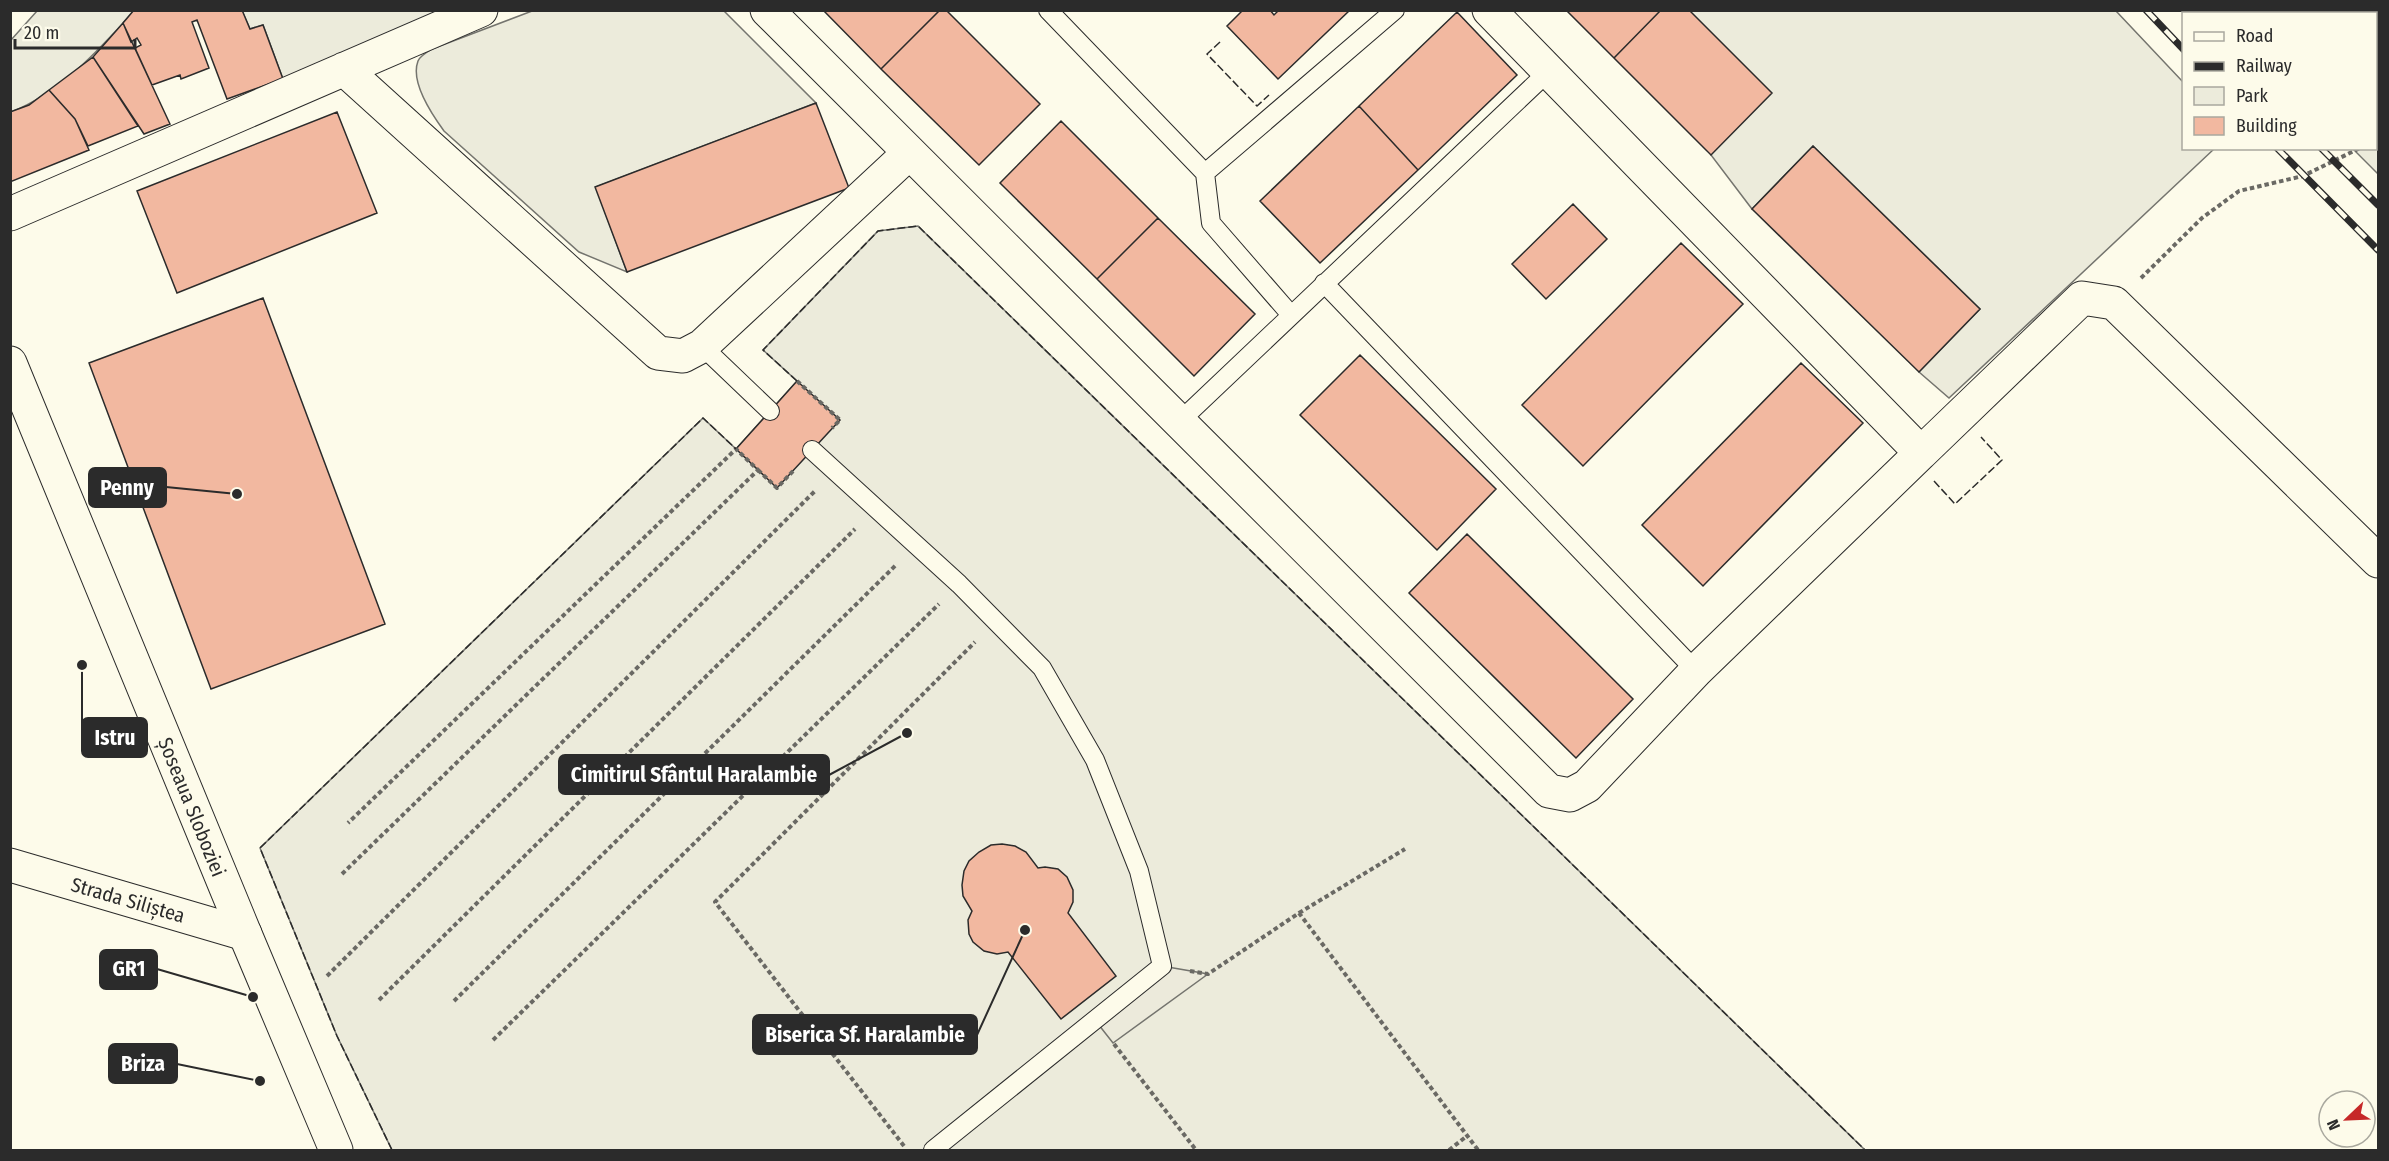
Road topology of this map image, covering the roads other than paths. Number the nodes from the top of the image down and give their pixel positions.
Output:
1 (481, 10) edge
2 (767, 10) edge
3 (1048, 10) edge
4 (1395, 10) edge
5 (1489, 10) edge
6 (345, 69) junction
7 (1549, 71) junction
8 (908, 153) junction
9 (1205, 173) junction
10 (10, 214) edge
11 (1324, 283) junction
12 (1291, 315) junction
13 (702, 346) junction
14 (10, 363) edge
15 (770, 411) dead end
16 (1179, 422) junction
17 (812, 450) dead end
18 (1921, 453) junction
19 (2379, 561) edge
20 (1696, 671) junction
21 (10, 865) edge
22 (245, 934) junction
23 (336, 1150) edge
24 (933, 1150) edge

1 - 6 street
2 - 8 street
3 - 9 lane
4 - 9 lane
5 - 7 street
6 - 10 street
6 - 13 street
7 - 11 lane
7 - 18 street
8 - 13 street
8 - 16 street
9 - 12 lane
11 - 12 lane
11 - 20 lane
12 - 16 lane
13 - 15 lane
14 - 22 street, Șoseaua Sloboziei
16 - 20 street
17 - 24 lane
18 - 19 street
18 - 20 street
21 - 22 street, Strada Siliștea
22 - 23 street, Șoseaua Sloboziei

